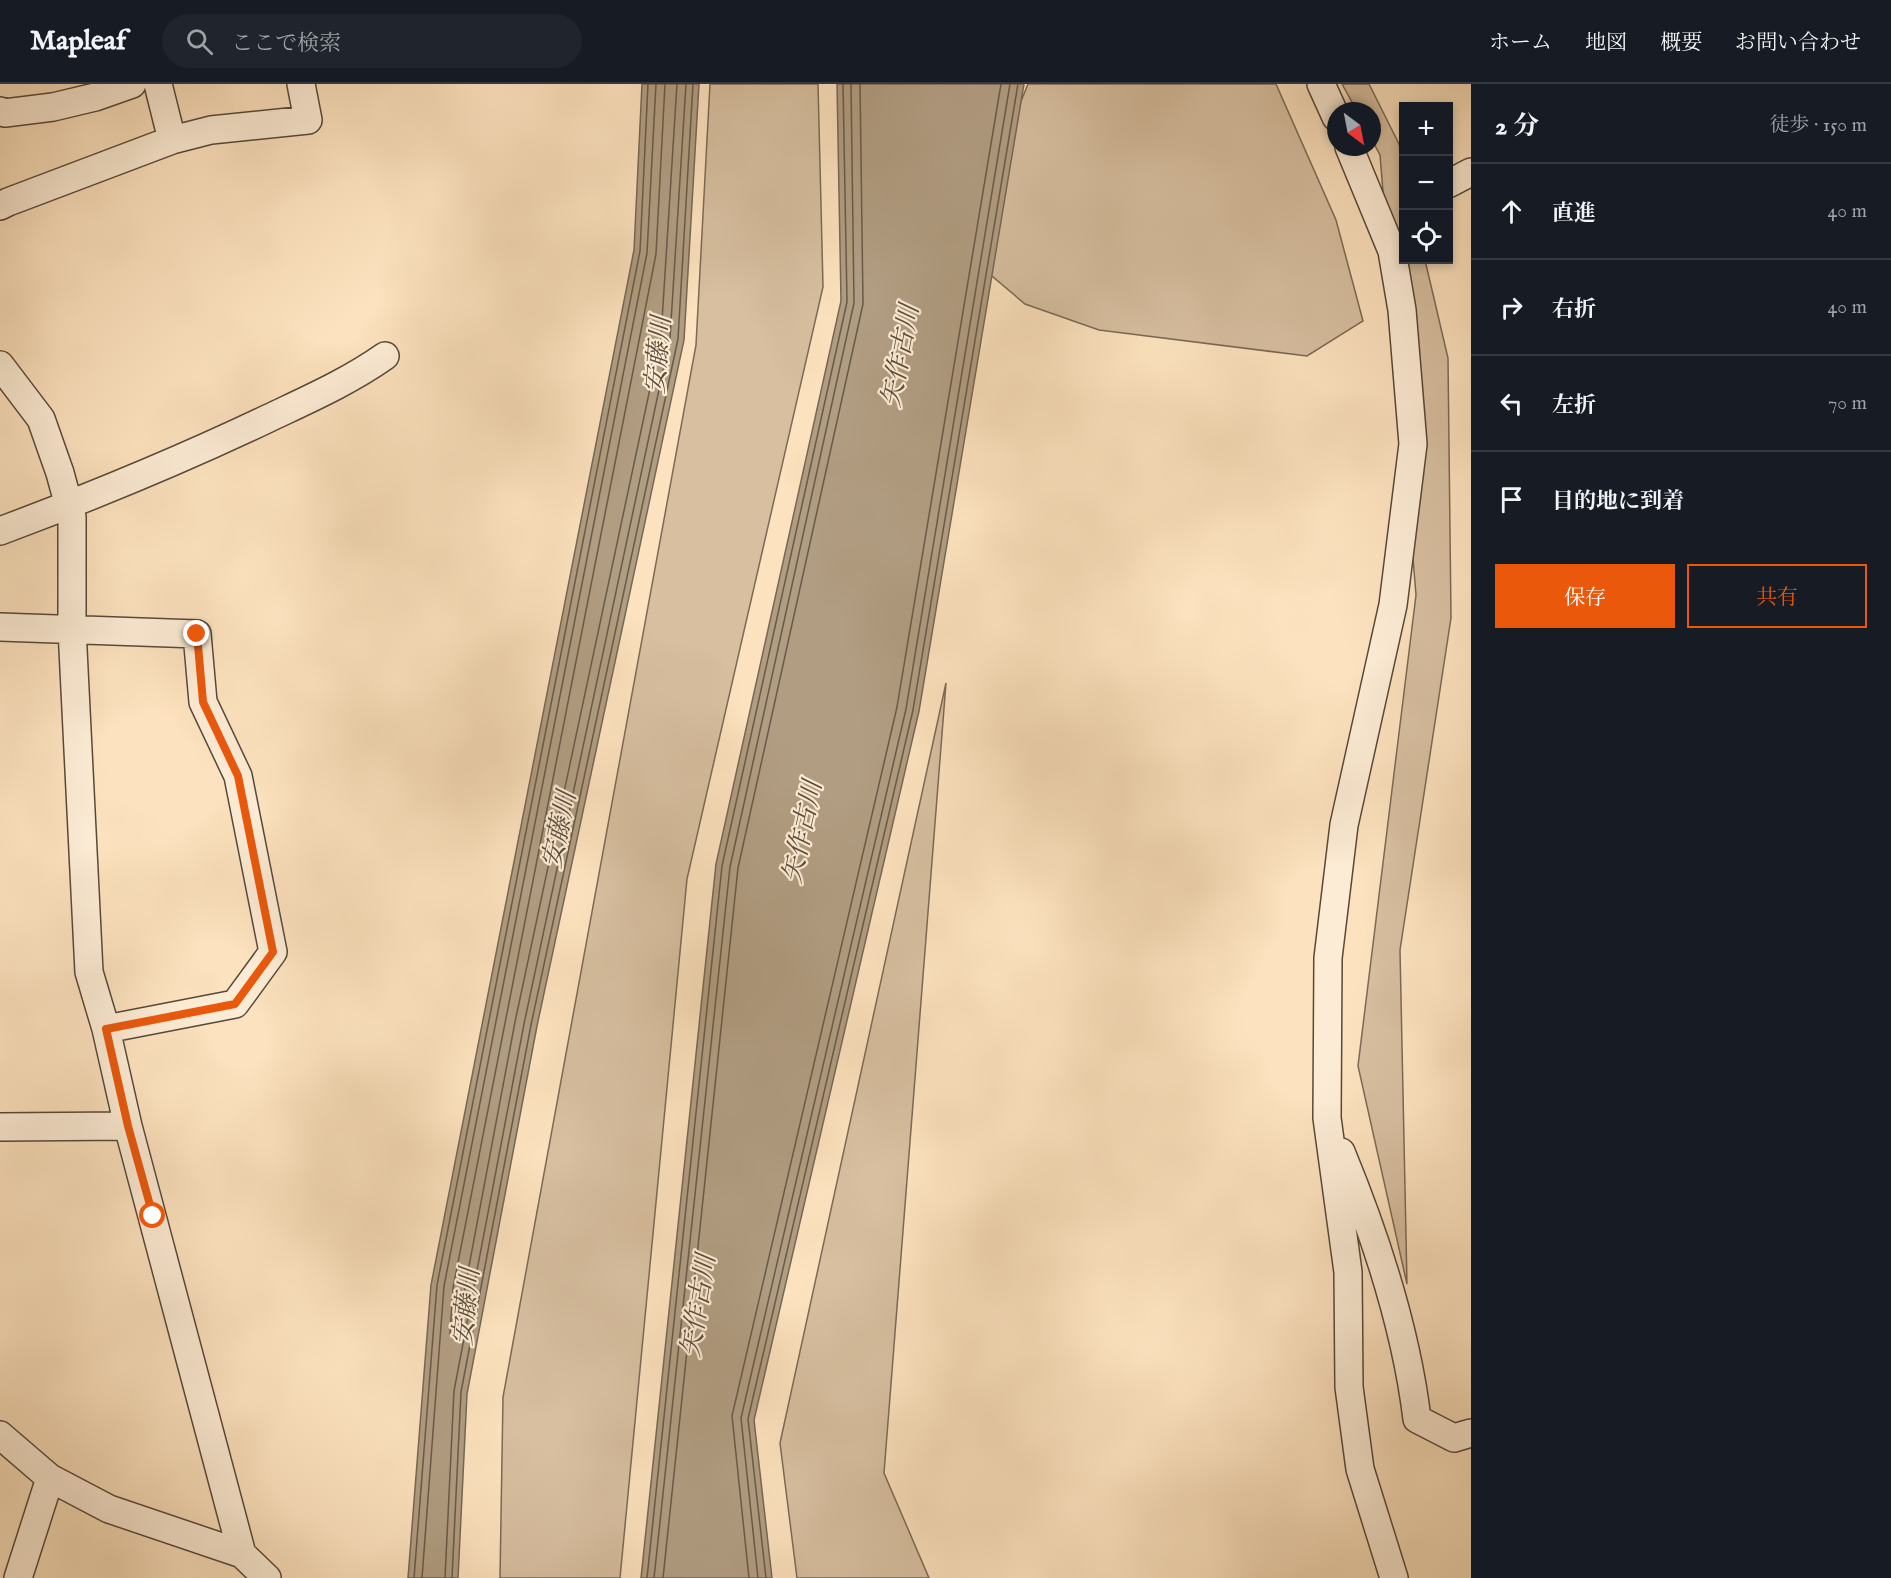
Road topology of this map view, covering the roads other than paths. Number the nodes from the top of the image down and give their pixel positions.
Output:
1 (132, 84) edge
2 (158, 84) edge
3 (301, 84) edge
4 (1321, 84) edge
5 (1329, 102) edge
6 (0, 111) edge
7 (172, 140) junction
8 (1353, 156) edge
9 (1471, 172) edge
10 (1453, 182) edge
11 (0, 207) edge
12 (385, 356) dead end
13 (0, 365) edge
14 (69, 505) junction
15 (0, 531) edge
16 (0, 627) edge
17 (72, 629) junction
18 (106, 1029) junction
19 (1327, 1118) junction
20 (128, 1126) junction
21 (0, 1127) edge
22 (1471, 1433) edge
23 (0, 1435) edge
24 (50, 1478) junction
25 (242, 1554) junction
26 (18, 1578) edge
27 (267, 1578) edge
28 (1394, 1578) edge

1 - 6 street
2 - 7 street
3 - 7 street
4 - 5 street
7 - 11 street
8 - 19 street
9 - 10 street
12 - 14 street
13 - 14 street
14 - 15 street
14 - 17 street
16 - 17 street
17 - 18 street
17 - 18 street
18 - 20 street
19 - 22 street
19 - 28 street
20 - 21 street
20 - 25 street
23 - 24 street
24 - 25 street
24 - 26 street
25 - 27 street

